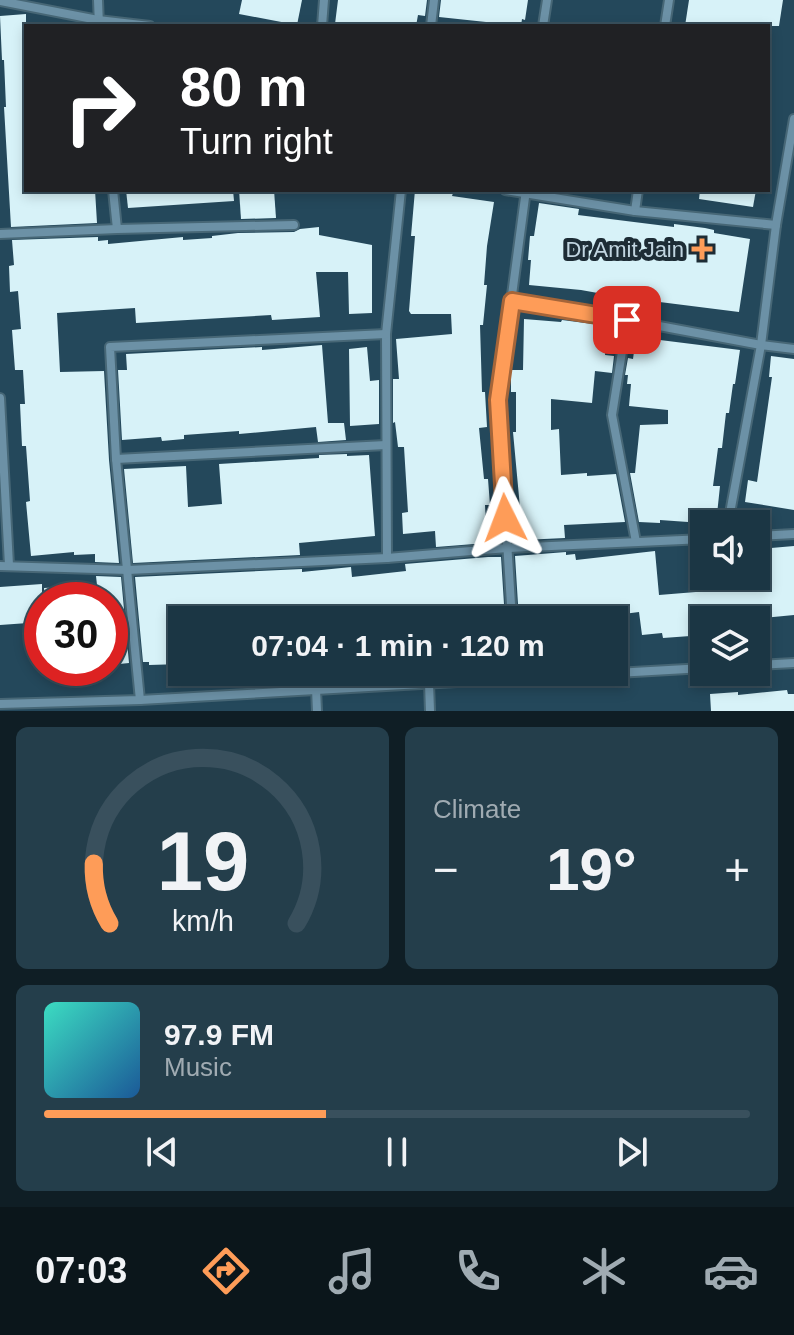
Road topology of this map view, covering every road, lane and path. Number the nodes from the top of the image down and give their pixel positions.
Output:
1 (98, 0) edge
2 (324, 0) edge
3 (434, 0) edge
4 (547, 0) edge
5 (669, 0) edge
6 (0, 1) edge
7 (98, 23) edge
8 (322, 24) edge
9 (431, 24) edge
10 (543, 24) edge
11 (665, 24) edge
12 (794, 119) edge
13 (113, 192) edge
14 (401, 192) edge
15 (526, 192) edge
16 (638, 192) edge
17 (635, 211) junction
18 (294, 225) dead end
19 (776, 225) junction
20 (117, 229) junction
21 (0, 234) edge
22 (512, 301) junction
23 (627, 320) junction
24 (386, 334) junction
25 (761, 345) junction
26 (794, 349) edge
27 (0, 398) edge
28 (386, 445) junction
29 (116, 459) junction
30 (731, 510) edge
31 (794, 534) edge
32 (770, 535) edge
33 (690, 540) edge
34 (636, 542) junction
35 (507, 548) junction
36 (387, 558) junction
37 (5, 566) edge
38 (128, 570) junction
39 (511, 606) edge
40 (794, 663) edge
41 (770, 664) edge
42 (690, 669) edge
43 (628, 671) edge
44 (372, 686) edge
45 (429, 686) edge
46 (316, 689) junction
47 (140, 700) junction
48 (0, 704) edge
49 (317, 711) edge
50 (430, 711) edge

1 - 7 street
2 - 8 street
3 - 9 street
4 - 10 street
5 - 11 street
6 - 7 street
12 - 19 street
13 - 20 street
14 - 24 street
15 - 17 street
15 - 22 street
16 - 17 street
17 - 19 street
18 - 20 street
19 - 25 street
20 - 21 street
22 - 23 street
22 - 35 street
23 - 25 street
23 - 34 street
24 - 28 street
24 - 29 street
25 - 26 street
25 - 30 street
27 - 37 street
28 - 29 street
28 - 36 street
29 - 38 street
31 - 32 street
33 - 34 street
34 - 35 street
35 - 36 street
35 - 39 street
36 - 38 street
37 - 38 street
38 - 47 street
40 - 41 street
42 - 43 street
44 - 46 street
45 - 50 street
46 - 47 street
46 - 49 street
47 - 48 street

